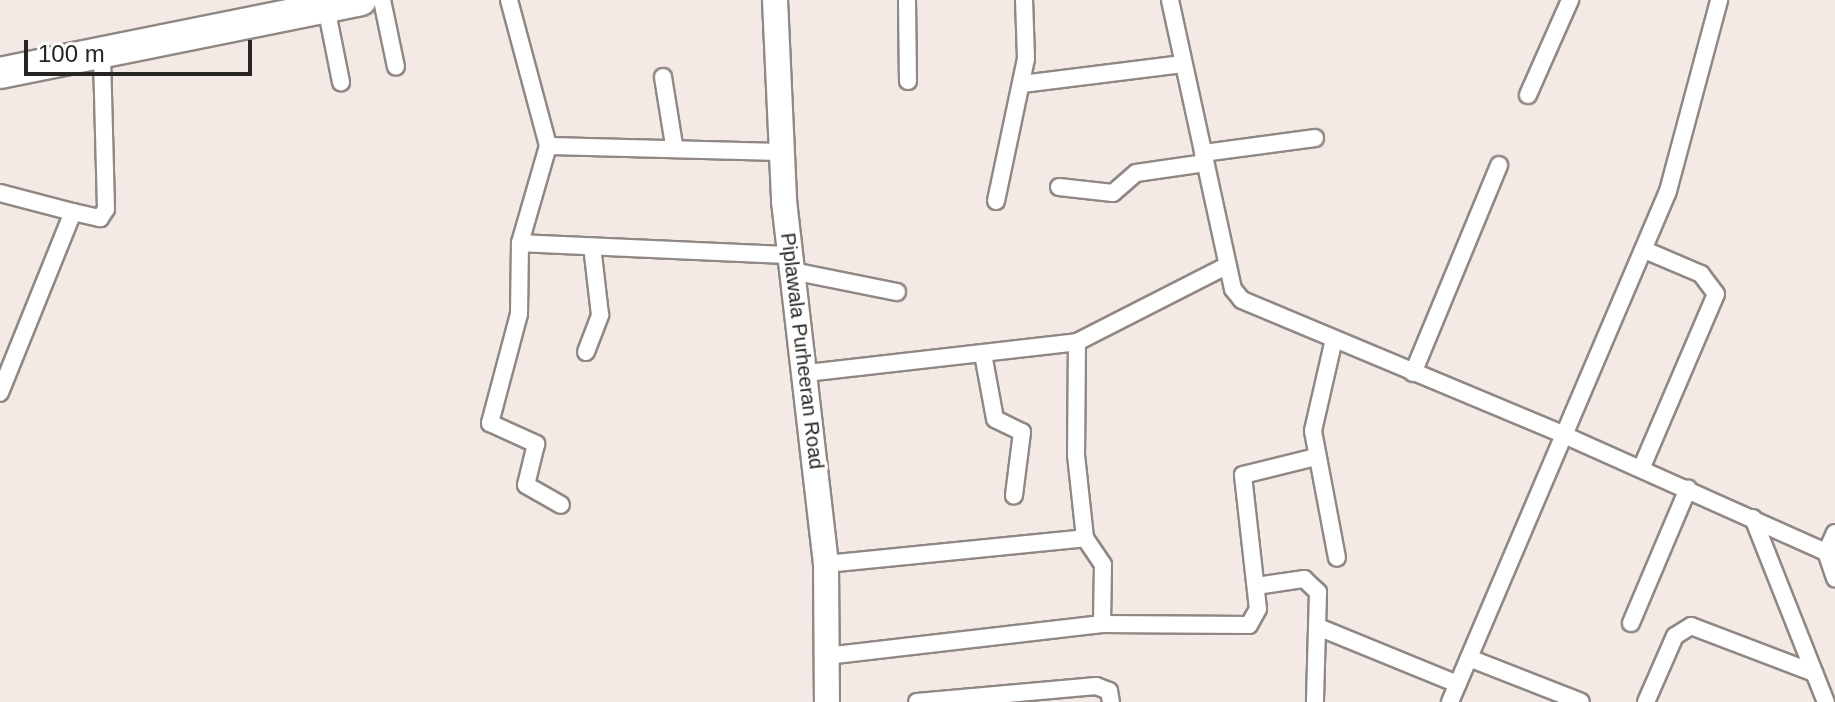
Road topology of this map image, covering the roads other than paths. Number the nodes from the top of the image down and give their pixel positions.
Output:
1 (361, 0) edge
2 (382, 0) edge
3 (509, 0) edge
4 (907, 0) edge
5 (1024, 0) edge
6 (1170, 0) edge
7 (1570, 0) edge
8 (1719, 0) edge
9 (772, 3) edge
10 (326, 4) edge
11 (102, 53) junction
12 (1183, 64) junction
13 (396, 67) dead end
14 (0, 73) edge
15 (663, 77) dead end
16 (908, 81) dead end
17 (341, 82) dead end
18 (1022, 84) junction
19 (1528, 95) dead end
20 (1315, 138) dead end
21 (674, 145) junction
22 (548, 146) junction
23 (782, 152) junction
24 (1204, 158) junction
25 (1499, 165) dead end
26 (1059, 187) dead end
27 (0, 193) edge
28 (996, 201) dead end
29 (73, 212) junction
30 (520, 243) junction
31 (592, 246) junction
32 (1647, 251) junction
33 (790, 263) junction
34 (1228, 265) junction
35 (897, 292) dead end
36 (1334, 339) junction
37 (1077, 342) junction
38 (586, 352) dead end
39 (983, 354) junction
40 (807, 373) junction
41 (1413, 373) junction
42 (0, 393) edge
43 (1564, 435) junction
44 (1316, 457) junction
45 (1641, 469) junction
46 (1688, 489) junction
47 (1014, 495) dead end
48 (561, 505) dead end
49 (1753, 518) junction
50 (1835, 533) edge
51 (1085, 538) junction
52 (1830, 554) edge
53 (1337, 558) dead end
54 (826, 564) junction
55 (1835, 578) edge
56 (1256, 586) junction
57 (1631, 623) dead end
58 (1102, 624) junction
59 (1318, 627) junction
60 (826, 656) junction
61 (1469, 658) junction
62 (1814, 673) junction
63 (1458, 684) junction
64 (827, 702) edge
65 (917, 702) edge
66 (1111, 702) edge
67 (1303, 702) edge
68 (1315, 702) edge
69 (1450, 702) edge
70 (1581, 702) edge
71 (1646, 702) edge
72 (1826, 702) edge

1 - 10 highway
2 - 13 street
3 - 22 street
4 - 16 street
5 - 18 street
6 - 12 street
7 - 19 street
8 - 32 street
9 - 23 street, Piplawala Purheeran Road
10 - 11 highway
10 - 17 street
11 - 14 highway
11 - 29 street
12 - 18 street
12 - 24 street
15 - 21 street
18 - 28 street
20 - 24 street
21 - 22 street
21 - 23 street
22 - 30 street
23 - 33 street, Piplawala Purheeran Road
24 - 26 street
24 - 34 street
25 - 41 street
27 - 29 street
29 - 42 street
30 - 31 street
30 - 48 street
31 - 33 street
31 - 38 street
32 - 43 street
32 - 45 street
33 - 35 street
33 - 40 street, Piplawala Purheeran Road
34 - 36 street
34 - 37 street
36 - 41 street
36 - 44 street
37 - 39 street
37 - 51 street
39 - 40 street
39 - 47 street
40 - 54 street, Piplawala Purheeran Road
41 - 43 street
43 - 45 street
43 - 61 street
44 - 53 street
44 - 56 street
45 - 46 street
46 - 49 street
46 - 57 street
49 - 52 street
49 - 62 street
50 - 52 street
51 - 54 street
51 - 58 street
52 - 55 street
54 - 60 street, Piplawala Purheeran Road
56 - 58 street
56 - 59 street
58 - 60 street
59 - 63 street
59 - 68 street
60 - 64 street, Piplawala Purheeran Road
61 - 63 street
61 - 70 street
62 - 71 street
62 - 72 street
63 - 69 street
65 - 66 street
67 - 68 street

